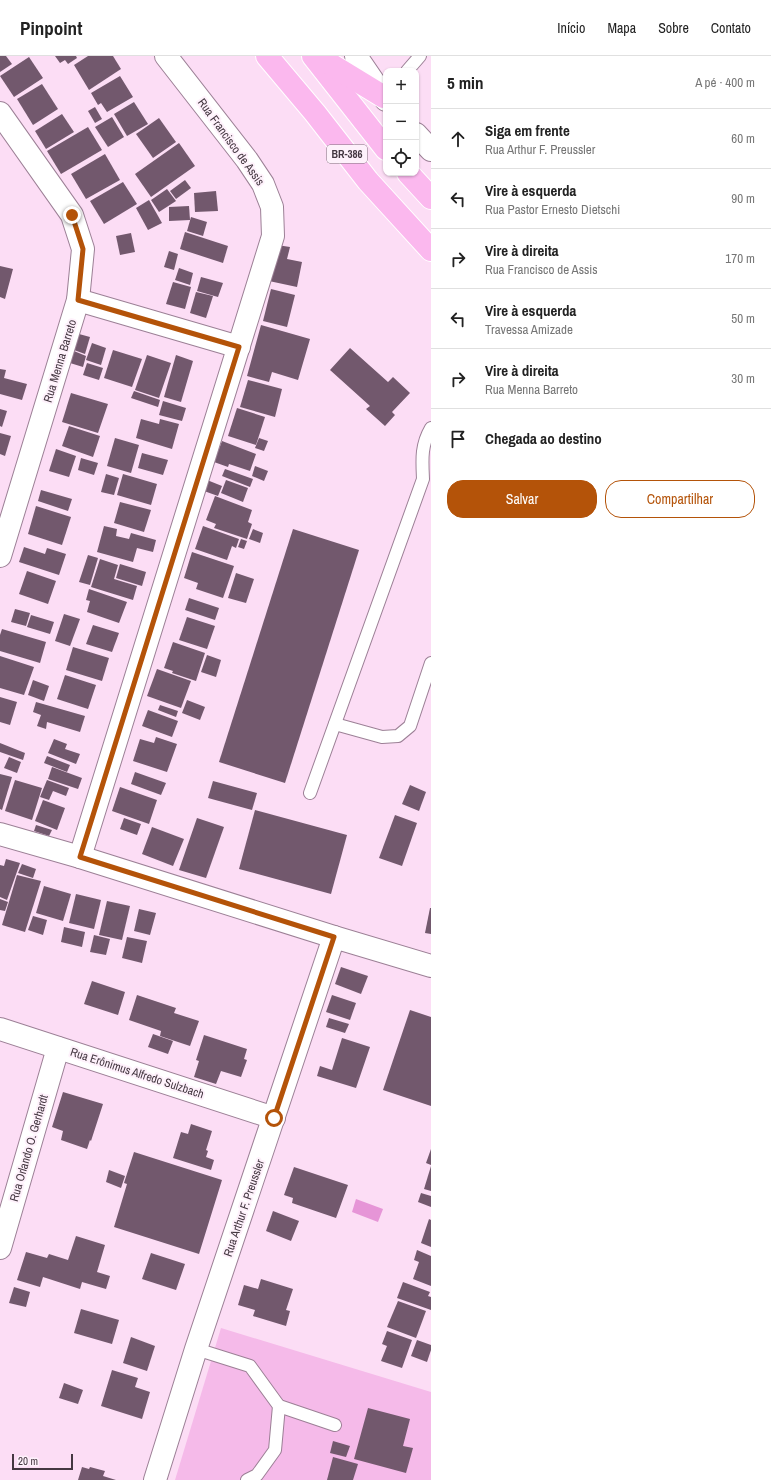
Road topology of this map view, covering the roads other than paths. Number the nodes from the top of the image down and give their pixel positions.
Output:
1 (166, 56) edge
2 (267, 56) edge
3 (313, 56) edge
4 (317, 56) edge
5 (356, 56) edge
6 (420, 56) edge
7 (410, 68) edge
8 (383, 94) edge
9 (383, 96) edge
10 (0, 112) edge
11 (419, 137) edge
12 (383, 144) edge
13 (431, 150) edge
14 (411, 176) edge
15 (431, 198) edge
16 (431, 250) edge
17 (78, 300) junction
18 (239, 347) junction
19 (431, 428) edge
20 (427, 477) edge
21 (0, 556) edge
22 (431, 663) edge
23 (335, 724) junction
24 (310, 793) dead end
25 (0, 834) edge
26 (80, 857) junction
27 (334, 937) junction
28 (431, 966) edge
29 (0, 1028) edge
30 (58, 1048) junction
31 (274, 1118) junction
32 (0, 1248) edge
33 (196, 1349) junction
34 (279, 1406) junction
35 (335, 1425) dead end
36 (155, 1480) edge
37 (247, 1480) edge

1 - 18 street, Rua Francisco de Assis
2 - 16 highway, BR-386
3 - 12 highway, BR-386
4 - 9 highway
5 - 8 street
6 - 7 lane
10 - 17 street, Rua Menna Barreto
11 - 13 street
14 - 15 highway
17 - 18 street
17 - 21 street, Rua Menna Barreto
18 - 26 street, Rua Francisco de Assis
19 - 20 lane
20 - 23 lane
22 - 23 lane
23 - 24 lane
25 - 26 street
26 - 27 street
27 - 28 street
27 - 31 street, Rua Arthur F. Preussler
29 - 30 street, Rua Erônimus Alfredo Sulzbach
30 - 31 street, Rua Erônimus Alfredo Sulzbach
30 - 32 street, Rua Orlando O. Gerhardt
31 - 33 street, Rua Arthur F. Preussler
33 - 34 lane
33 - 36 street, Rua Arthur F. Preussler
34 - 35 lane
34 - 37 lane

